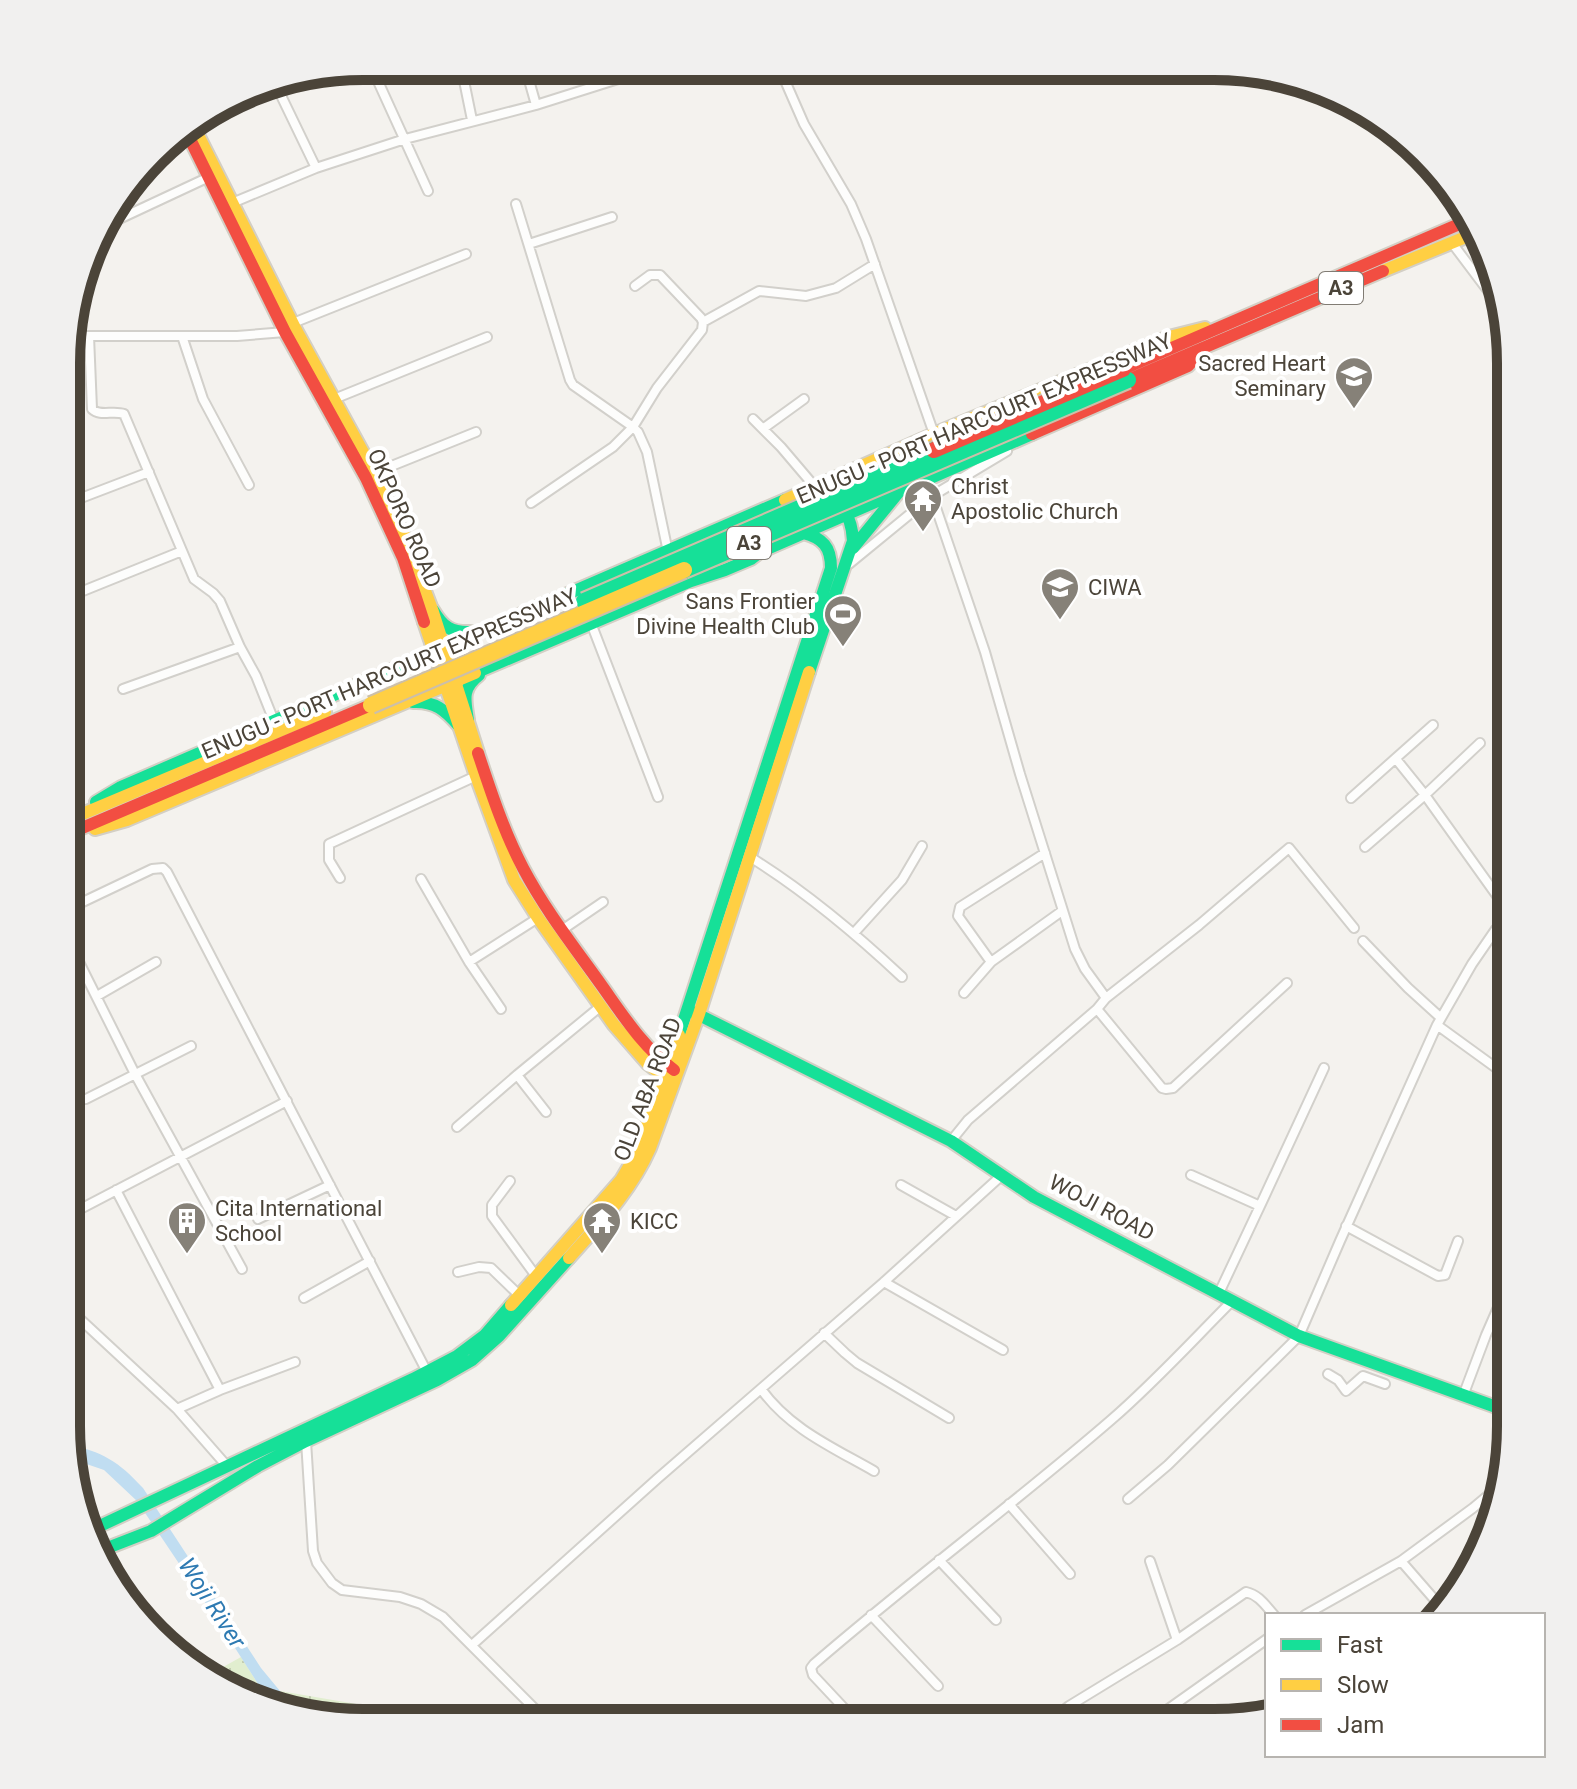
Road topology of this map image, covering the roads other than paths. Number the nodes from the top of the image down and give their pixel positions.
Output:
1 (785, 80) edge
2 (378, 81) edge
3 (464, 81) edge
4 (529, 81) edge
5 (608, 81) edge
6 (280, 93) edge
7 (536, 105) junction
8 (472, 120) junction
9 (198, 134) edge
10 (405, 139) junction
11 (190, 140) edge
12 (316, 168) junction
13 (209, 177) junction
14 (428, 191) dead end
15 (232, 203) junction
16 (516, 204) dead end
17 (612, 217) dead end
18 (120, 219) edge
19 (1460, 224) edge
20 (1467, 237) edge
21 (1452, 243) junction
22 (529, 244) junction
23 (466, 254) dead end
24 (875, 264) junction
25 (635, 286) dead end
26 (1487, 289) edge
27 (1244, 317) junction
28 (703, 322) junction
29 (289, 328) junction
30 (81, 336) edge
31 (89, 336) junction
32 (182, 336) junction
33 (487, 337) dead end
34 (1206, 346) junction
35 (1125, 375) junction
36 (334, 399) junction
37 (804, 399) dead end
38 (753, 419) dead end
39 (633, 427) junction
40 (764, 428) junction
41 (476, 432) dead end
42 (934, 434) junction
43 (1017, 440) junction
44 (149, 472) junction
45 (374, 473) junction
46 (249, 485) dead end
47 (815, 487) junction
48 (900, 491) junction
49 (932, 496) junction
50 (80, 498) edge
51 (531, 503) dead end
52 (848, 515) junction
53 (723, 527) junction
54 (803, 533) junction
55 (852, 548) junction
56 (182, 551) junction
57 (668, 552) junction
58 (760, 552) junction
59 (845, 568) junction
60 (80, 592) edge
61 (433, 610) junction
62 (591, 623) junction
63 (498, 625) junction
64 (240, 647) junction
65 (440, 650) junction
66 (496, 664) junction
67 (450, 683) junction
68 (123, 689) dead end
69 (369, 700) junction
70 (405, 702) junction
71 (274, 721) junction
72 (463, 723) junction
73 (1433, 725) dead end
74 (1480, 743) dead end
75 (1396, 759) junction
76 (476, 776) junction
77 (1425, 795) junction
78 (658, 797) dead end
79 (1351, 798) dead end
80 (80, 812) edge
81 (80, 814) edge
82 (80, 829) edge
83 (80, 832) edge
84 (922, 846) dead end
85 (1365, 847) dead end
86 (1045, 853) junction
87 (750, 857) junction
88 (340, 878) dead end
89 (421, 879) dead end
90 (1497, 895) edge
91 (603, 902) dead end
92 (80, 903) edge
93 (1062, 911) junction
94 (538, 918) junction
95 (1354, 928) dead end
96 (1497, 928) edge
97 (562, 930) junction
98 (854, 933) junction
99 (1363, 941) dead end
100 (156, 962) dead end
101 (469, 962) junction
102 (991, 962) junction
103 (81, 964) edge
104 (902, 977) dead end
105 (1287, 983) dead end
106 (964, 993) dead end
107 (97, 996) junction
108 (1106, 998) junction
109 (601, 1006) junction
110 (501, 1009) dead end
111 (1097, 1009) junction
112 (694, 1012) junction
113 (1439, 1021) junction
114 (191, 1046) dead end
115 (1497, 1066) edge
116 (1324, 1068) dead end
117 (135, 1074) junction
118 (672, 1074) junction
119 (517, 1075) junction
120 (86, 1099) dead end
121 (287, 1101) junction
122 (546, 1112) dead end
123 (457, 1127) dead end
124 (951, 1141) junction
125 (179, 1157) junction
126 (1191, 1175) dead end
127 (1001, 1176) junction
128 (510, 1181) dead end
129 (330, 1185) junction
130 (901, 1185) dead end
131 (116, 1190) junction
132 (1260, 1206) junction
133 (81, 1209) edge
134 (956, 1216) junction
135 (258, 1219) dead end
136 (1346, 1226) junction
137 (1458, 1241) dead end
138 (370, 1261) junction
139 (242, 1269) dead end
140 (458, 1272) dead end
141 (537, 1277) junction
142 (884, 1282) junction
143 (520, 1296) junction
144 (1226, 1297) junction
145 (304, 1298) dead end
146 (1497, 1310) edge
147 (81, 1320) edge
148 (824, 1333) junction
149 (1299, 1336) junction
150 (1003, 1350) dead end
151 (295, 1362) dead end
152 (427, 1372) junction
153 (1328, 1374) dead end
154 (1385, 1384) dead end
155 (761, 1389) junction
156 (220, 1390) junction
157 (1463, 1396) junction
158 (1497, 1408) edge
159 (177, 1409) junction
160 (949, 1418) dead end
161 (306, 1435) junction
162 (226, 1465) junction
163 (874, 1471) dead end
164 (1488, 1495) edge
165 (1128, 1499) dead end
166 (1009, 1504) junction
167 (99, 1526) edge
168 (108, 1548) edge
169 (939, 1560) junction
170 (1150, 1561) dead end
171 (1401, 1561) junction
172 (1070, 1574) dead end
173 (1436, 1601) edge
174 (1272, 1613) edge
175 (1309, 1613) edge
176 (871, 1615) junction
177 (996, 1620) dead end
178 (1177, 1640) junction
179 (1265, 1640) edge
180 (472, 1645) junction
181 (938, 1686) dead end
182 (844, 1708) edge
183 (1066, 1708) edge
184 (1170, 1708) edge
185 (535, 1709) edge

1 - 24 street
2 - 10 street
3 - 8 street
4 - 7 street
5 - 7 street
6 - 12 street
7 - 8 street
8 - 10 street
9 - 15 main road, OKPORO ROAD
10 - 12 street
10 - 14 street
11 - 13 main road, OKPORO ROAD
12 - 15 street
13 - 18 street
13 - 29 main road, OKPORO ROAD
15 - 29 main road, OKPORO ROAD
16 - 22 street
17 - 22 street
19 - 27 main road, ENUGU - PORT HARCOURT EXPRESSWAY / A3
20 - 21 main road, ENUGU - PORT HARCOURT EXPRESSWAY / A3
21 - 26 street
21 - 34 main road, ENUGU - PORT HARCOURT EXPRESSWAY / A3
22 - 39 street
23 - 29 street
24 - 28 street
24 - 42 street
25 - 28 street
27 - 35 main road, ENUGU - PORT HARCOURT EXPRESSWAY / A3
27 - 42 main road
28 - 39 street
29 - 32 street
29 - 36 main road, OKPORO ROAD
29 - 65 main road, OKPORO ROAD
30 - 31 street
31 - 32 street
31 - 44 street
32 - 46 street
33 - 36 street
34 - 35 main road, ENUGU - PORT HARCOURT EXPRESSWAY / A3
34 - 43 main road
35 - 69 main road, ENUGU - PORT HARCOURT EXPRESSWAY / A3, bridge
36 - 45 main road, OKPORO ROAD
37 - 40 street
38 - 40 street
39 - 51 street
39 - 57 street
40 - 47 street
41 - 45 street
42 - 47 main road
43 - 48 main road
43 - 49 street
44 - 50 street
44 - 56 street
45 - 61 main road, OKPORO ROAD
47 - 52 main road
47 - 53 main road
48 - 52 main road
48 - 55 main road
49 - 59 street
49 - 86 street
52 - 54 main road
52 - 55 main road, OLD ABA ROAD
53 - 57 main road
53 - 58 main road
54 - 58 main road
54 - 112 main road, OLD ABA ROAD
55 - 59 main road, OLD ABA ROAD
56 - 60 street
56 - 64 street
57 - 63 main road
58 - 62 main road
59 - 87 main road, OLD ABA ROAD
61 - 63 main road
61 - 65 main road, OKPORO ROAD
62 - 66 main road
62 - 78 street
63 - 65 main road
64 - 68 street
64 - 71 street
65 - 67 main road, OKPORO ROAD
65 - 71 main road
66 - 67 main road
66 - 72 main road
67 - 70 main road
67 - 72 main road, OKPORO ROAD
69 - 81 main road, ENUGU - PORT HARCOURT EXPRESSWAY / A3
69 - 82 main road, ENUGU - PORT HARCOURT EXPRESSWAY / A3
70 - 72 main road
70 - 83 main road
71 - 80 main road
72 - 76 main road, OKPORO ROAD
72 - 97 main road, OKPORO ROAD
73 - 75 street
74 - 77 street
75 - 77 street
75 - 79 street
76 - 88 street
76 - 94 main road, OKPORO ROAD
77 - 85 street
77 - 90 street
84 - 98 street
86 - 93 street
86 - 102 street
87 - 98 street
87 - 112 main road, OLD ABA ROAD
89 - 101 street
91 - 97 street
92 - 121 street
93 - 102 street
93 - 108 street
94 - 101 street
94 - 109 main road, OKPORO ROAD
95 - 108 street
96 - 113 street
97 - 118 main road, OKPORO ROAD
98 - 104 street
99 - 113 street
100 - 107 street
101 - 110 street
102 - 106 street
103 - 107 street
105 - 111 street
107 - 117 street
108 - 111 street
109 - 118 main road, OKPORO ROAD
109 - 119 street
111 - 124 street
112 - 118 main road, OLD ABA ROAD
112 - 124 main road, WOJI ROAD
113 - 115 street
113 - 136 street
114 - 117 street
116 - 132 street
117 - 120 street
117 - 125 street
118 - 141 main road, OLD ABA ROAD
118 - 161 main road, OLD ABA ROAD
119 - 122 street
119 - 123 street
121 - 125 street
121 - 129 street
124 - 127 main road, WOJI ROAD
125 - 131 street
125 - 139 street
126 - 132 street
127 - 134 street
127 - 144 main road, WOJI ROAD
128 - 141 street
129 - 135 street
129 - 138 street
130 - 134 street
131 - 133 street
131 - 156 street
132 - 144 street
134 - 142 street
136 - 137 street
136 - 149 street
138 - 145 street
138 - 152 street
140 - 143 street
141 - 143 main road, OLD ABA ROAD
142 - 148 street
142 - 150 street
143 - 152 main road, OLD ABA ROAD
144 - 149 main road, WOJI ROAD
144 - 166 street
146 - 157 street
147 - 159 street
148 - 155 street
148 - 160 street
149 - 157 main road, WOJI ROAD
149 - 165 street
151 - 156 street
152 - 161 main road, OLD ABA ROAD
153 - 154 street
155 - 163 street
155 - 180 street
156 - 159 street
157 - 158 main road, WOJI ROAD
159 - 162 street
161 - 162 main road, OLD ABA ROAD
161 - 168 main road, OLD ABA ROAD
161 - 180 street
162 - 167 main road, OLD ABA ROAD
164 - 171 street
166 - 169 street
166 - 172 street
169 - 176 street
169 - 177 street
170 - 178 street
171 - 173 street
171 - 175 street
174 - 178 street
176 - 181 street
176 - 182 street
178 - 183 street
179 - 184 street
180 - 185 street

